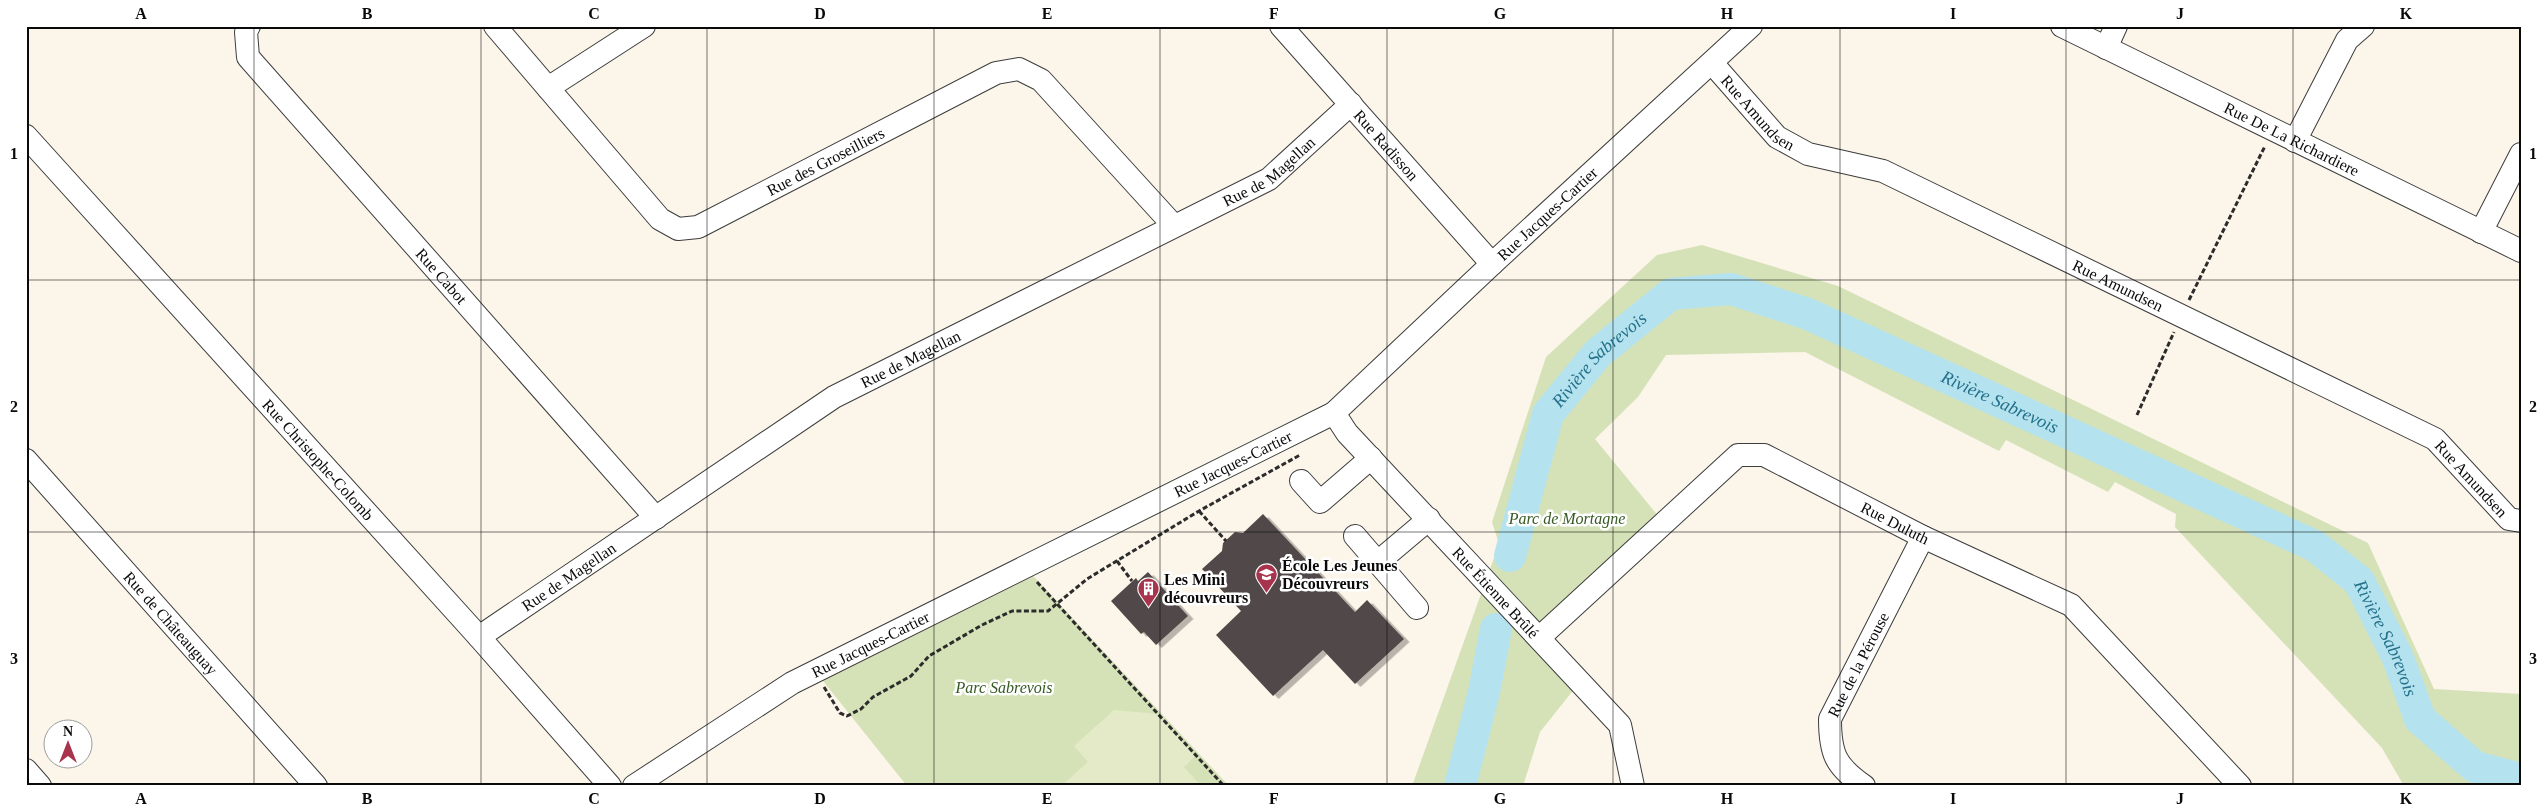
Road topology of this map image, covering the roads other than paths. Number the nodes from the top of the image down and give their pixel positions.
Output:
1 (249, 26) edge
2 (495, 26) edge
3 (644, 26) edge
4 (1281, 26) edge
5 (1751, 26) edge
6 (2062, 26) edge
7 (2116, 26) edge
8 (2363, 26) edge
9 (2106, 48) junction
10 (1712, 63) junction
11 (548, 88) junction
12 (1351, 104) junction
13 (26, 136) edge
14 (2295, 141) junction
15 (2521, 154) edge
16 (1174, 226) junction
17 (2481, 232) junction
18 (2521, 252) edge
19 (1492, 264) junction
20 (1334, 413) junction
21 (1371, 458) junction
22 (26, 460) edge
23 (1301, 481) dead end
24 (656, 518) junction
25 (1429, 519) junction
26 (2521, 521) edge
27 (1355, 536) dead end
28 (1923, 537) junction
29 (1378, 562) junction
30 (1417, 608) dead end
31 (479, 637) junction
32 (1539, 638) junction
33 (26, 770) edge
34 (40, 786) edge
35 (316, 786) edge
36 (610, 786) edge
37 (634, 786) edge
38 (1633, 786) edge
39 (1864, 786) edge
40 (2240, 786) edge

1 - 24 street, Rue Cabot
2 - 11 street, Rue des Groseilliers
3 - 11 street
4 - 12 street, Rue Radisson
5 - 10 street, Rue Jacques-Cartier
6 - 9 street, Rue De La Richardiere
7 - 9 street
8 - 14 street
9 - 14 street, Rue De La Richardiere
10 - 19 street, Rue Jacques-Cartier
10 - 26 street, Rue Amundsen
11 - 16 street, Rue des Groseilliers
12 - 16 street, Rue de Magellan
12 - 19 street, Rue Radisson
13 - 31 street, Rue Christophe-Colomb
14 - 17 street, Rue De La Richardiere
15 - 17 street
16 - 24 street, Rue de Magellan
17 - 18 street, Rue De La Richardiere
19 - 20 street, Rue Jacques-Cartier
20 - 21 street, Rue Étienne Brûlé
20 - 37 street, Rue Jacques-Cartier
21 - 23 street
21 - 25 street, Rue Étienne Brûlé
22 - 35 street, Rue de Châteauguay
24 - 31 street, Rue de Magellan
25 - 29 street
25 - 32 street, Rue Étienne Brûlé
27 - 29 street
28 - 32 street, Rue Duluth
28 - 39 street, Rue de la Pérouse
28 - 40 street, Rue Duluth
29 - 30 street
31 - 36 street, Rue Christophe-Colomb
32 - 38 street, Rue Étienne Brûlé
33 - 34 street

